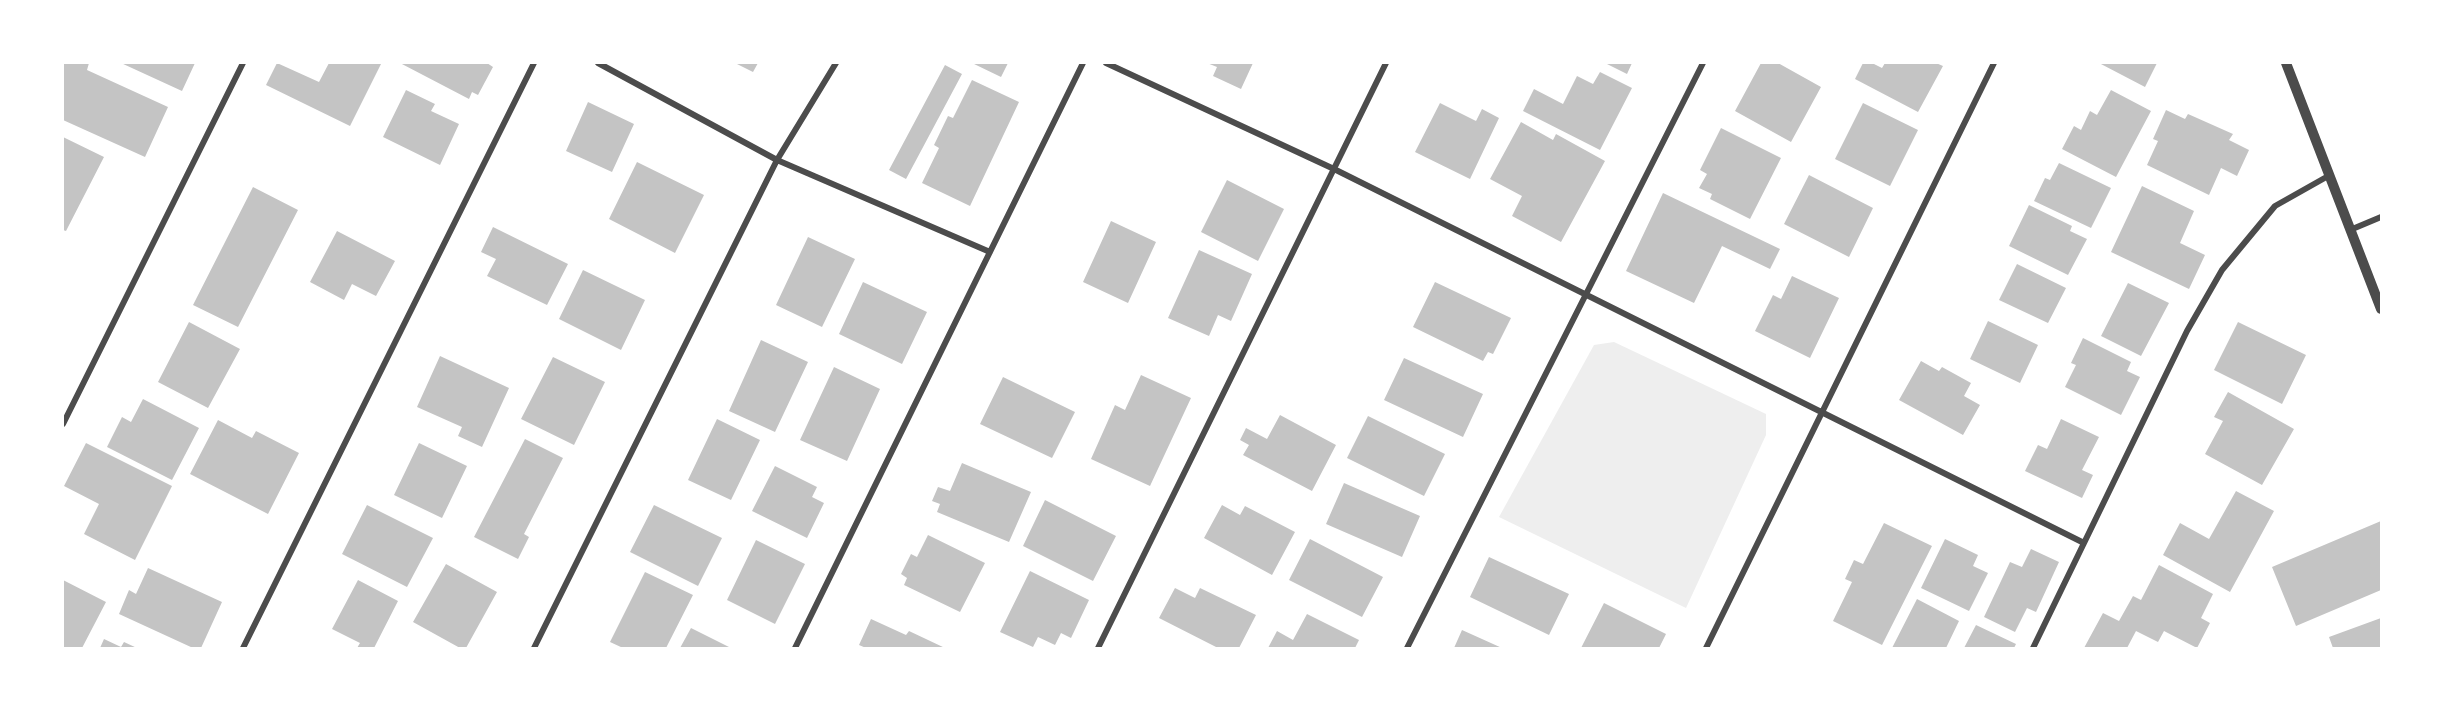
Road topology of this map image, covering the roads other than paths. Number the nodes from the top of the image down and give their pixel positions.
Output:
1 (243, 63) edge
2 (534, 63) edge
3 (598, 63) edge
4 (836, 63) edge
5 (1083, 63) edge
6 (1106, 63) edge
7 (1386, 63) edge
8 (1703, 63) edge
9 (1994, 63) edge
10 (2286, 63) edge
11 (777, 160) junction
12 (1334, 169) junction
13 (2330, 175) junction
14 (2381, 217) edge
15 (2350, 230) junction
16 (990, 252) junction
17 (1586, 295) junction
18 (2381, 309) edge
19 (1822, 411) junction
20 (63, 424) edge
21 (2084, 543) junction
22 (243, 648) edge
23 (534, 648) edge
24 (795, 648) edge
25 (1098, 648) edge
26 (1407, 648) edge
27 (1706, 648) edge
28 (2032, 648) edge

1 - 20 street
2 - 22 street
3 - 11 street
4 - 11 street
5 - 16 street
6 - 12 street
7 - 12 street
8 - 17 street
9 - 19 street
10 - 13 street
11 - 16 street
11 - 23 street
12 - 17 street
12 - 25 street
13 - 15 street
13 - 21 street
14 - 15 street
15 - 18 street
16 - 24 street
17 - 19 street
17 - 26 street
19 - 21 street
19 - 27 street
21 - 28 street

